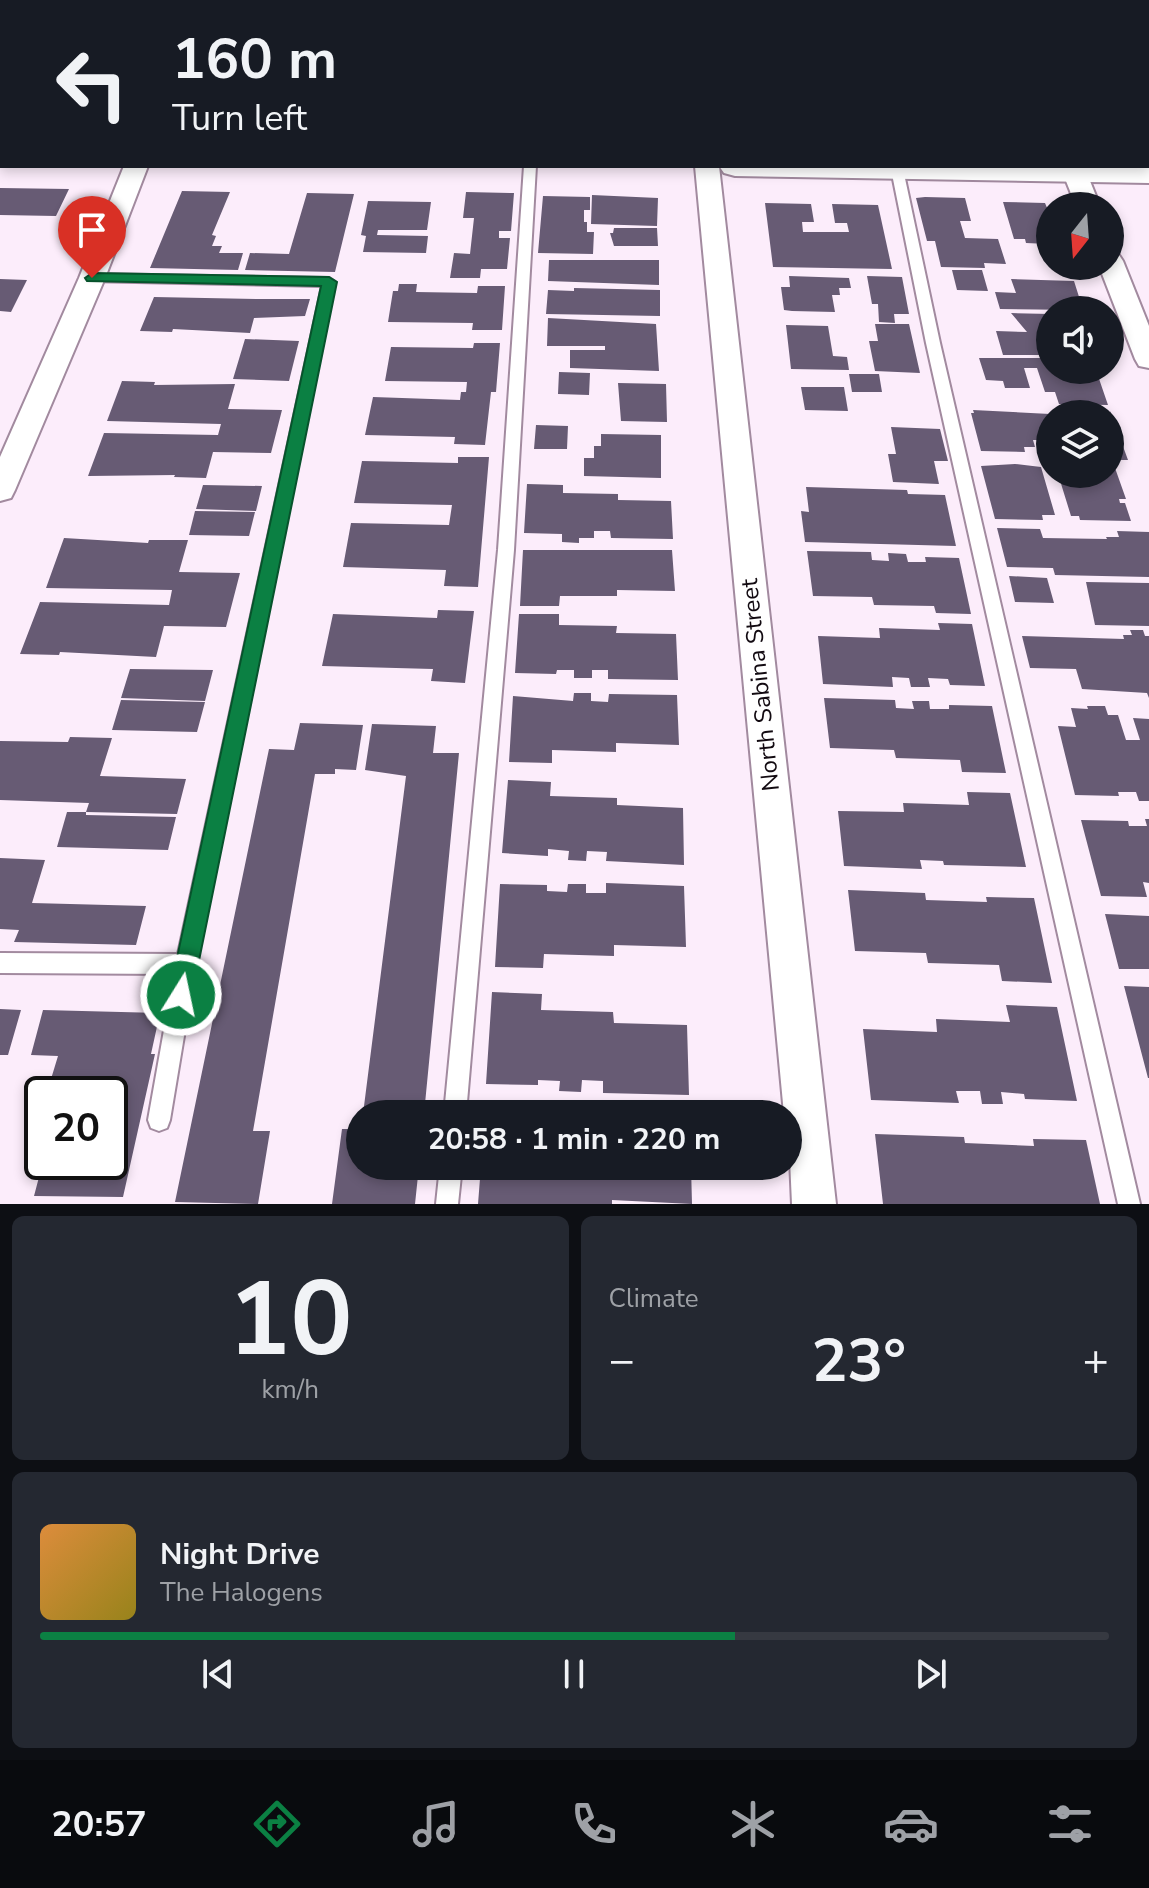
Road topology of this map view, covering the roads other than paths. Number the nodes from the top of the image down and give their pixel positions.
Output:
1 (135, 168) edge
2 (530, 168) edge
3 (707, 168) edge
4 (843, 168) edge
5 (897, 169) junction
6 (1074, 169) edge
7 (1149, 173) edge
8 (1083, 192) edge
9 (92, 278) junction
10 (1120, 280) edge
11 (1141, 319) edge
12 (1149, 359) edge
13 (0, 490) edge
14 (0, 963) edge
15 (186, 964) junction
16 (456, 1100) edge
17 (159, 1120) dead end
18 (450, 1180) edge
19 (447, 1204) edge
20 (814, 1204) edge
21 (1129, 1204) edge

1 - 9 street
2 - 16 lane
3 - 20 street, North Sabina Street
4 - 5 street
5 - 6 street
5 - 21 lane
6 - 7 street
6 - 8 street
9 - 13 street
9 - 15 lane
10 - 11 street
11 - 12 street
14 - 15 lane
15 - 17 lane
18 - 19 lane

